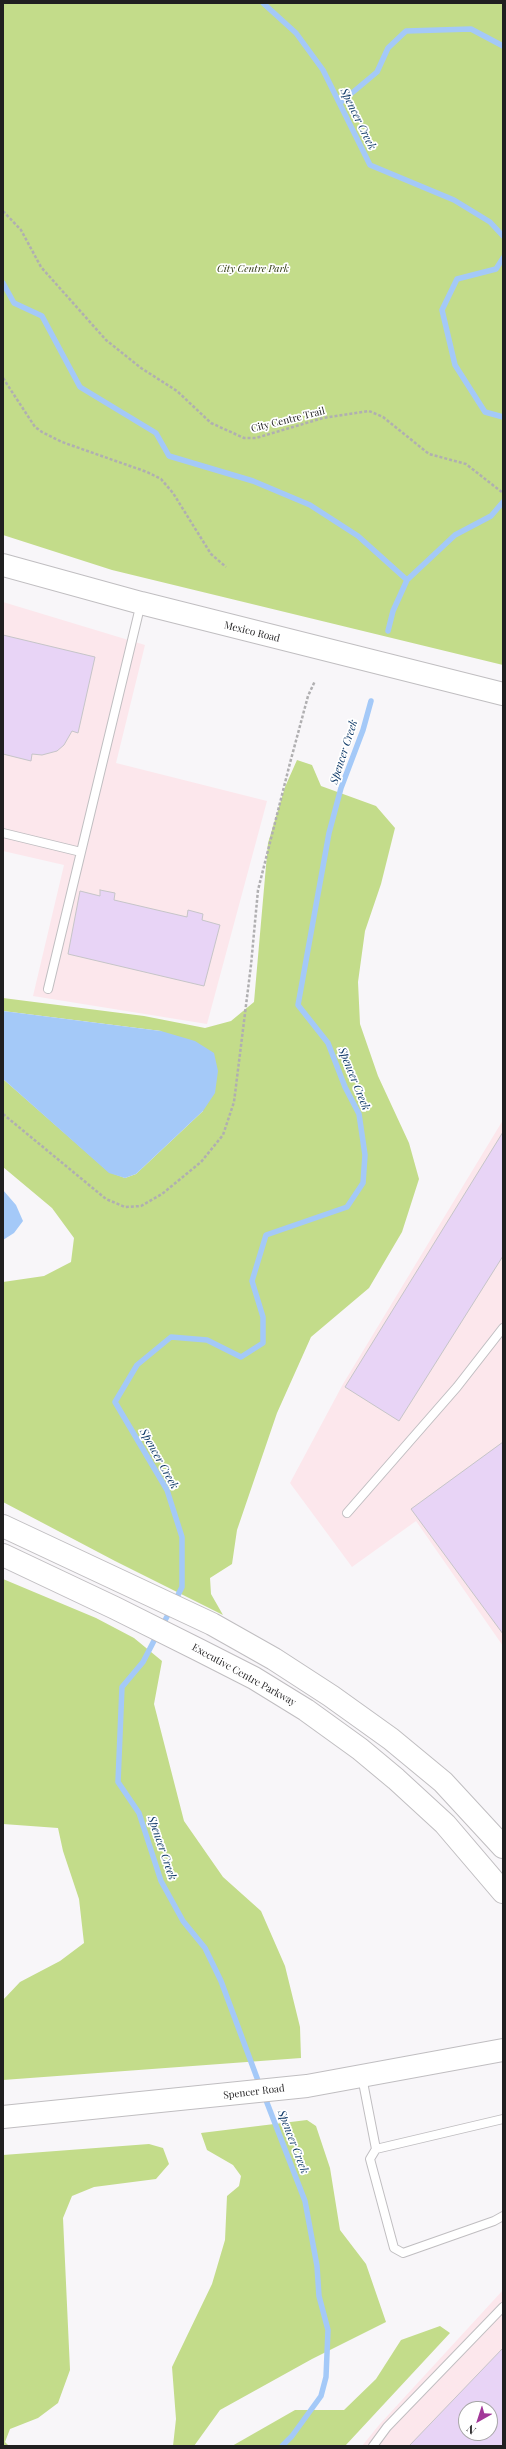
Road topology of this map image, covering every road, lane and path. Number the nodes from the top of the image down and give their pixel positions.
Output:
1 (3, 211) edge
2 (3, 378) edge
3 (503, 493) edge
4 (3, 565) edge
5 (226, 567) dead end
6 (141, 603) junction
7 (314, 681) dead end
8 (503, 694) edge
9 (3, 833) edge
10 (81, 852) junction
11 (48, 989) dead end
12 (3, 1114) edge
13 (503, 1328) edge
14 (347, 1513) dead end
15 (3, 1526) edge
16 (3, 1555) edge
17 (503, 1847) edge
18 (503, 1892) edge
19 (503, 2050) edge
20 (362, 2076) junction
21 (3, 2117) edge
22 (503, 2118) edge
23 (376, 2149) junction
24 (503, 2216) edge
25 (503, 2307) edge
26 (373, 2446) edge

1 - 3 path, City Centre Trail
2 - 5 path
4 - 6 street, Mexico Road
6 - 8 street, Mexico Road
6 - 10 lane
7 - 12 path
9 - 10 lane
10 - 11 lane
13 - 14 lane
15 - 17 street
16 - 18 street, Executive Centre Parkway
19 - 20 street, Spencer Road
20 - 21 street, Spencer Road
20 - 23 lane
22 - 23 lane
23 - 24 lane
25 - 26 lane

